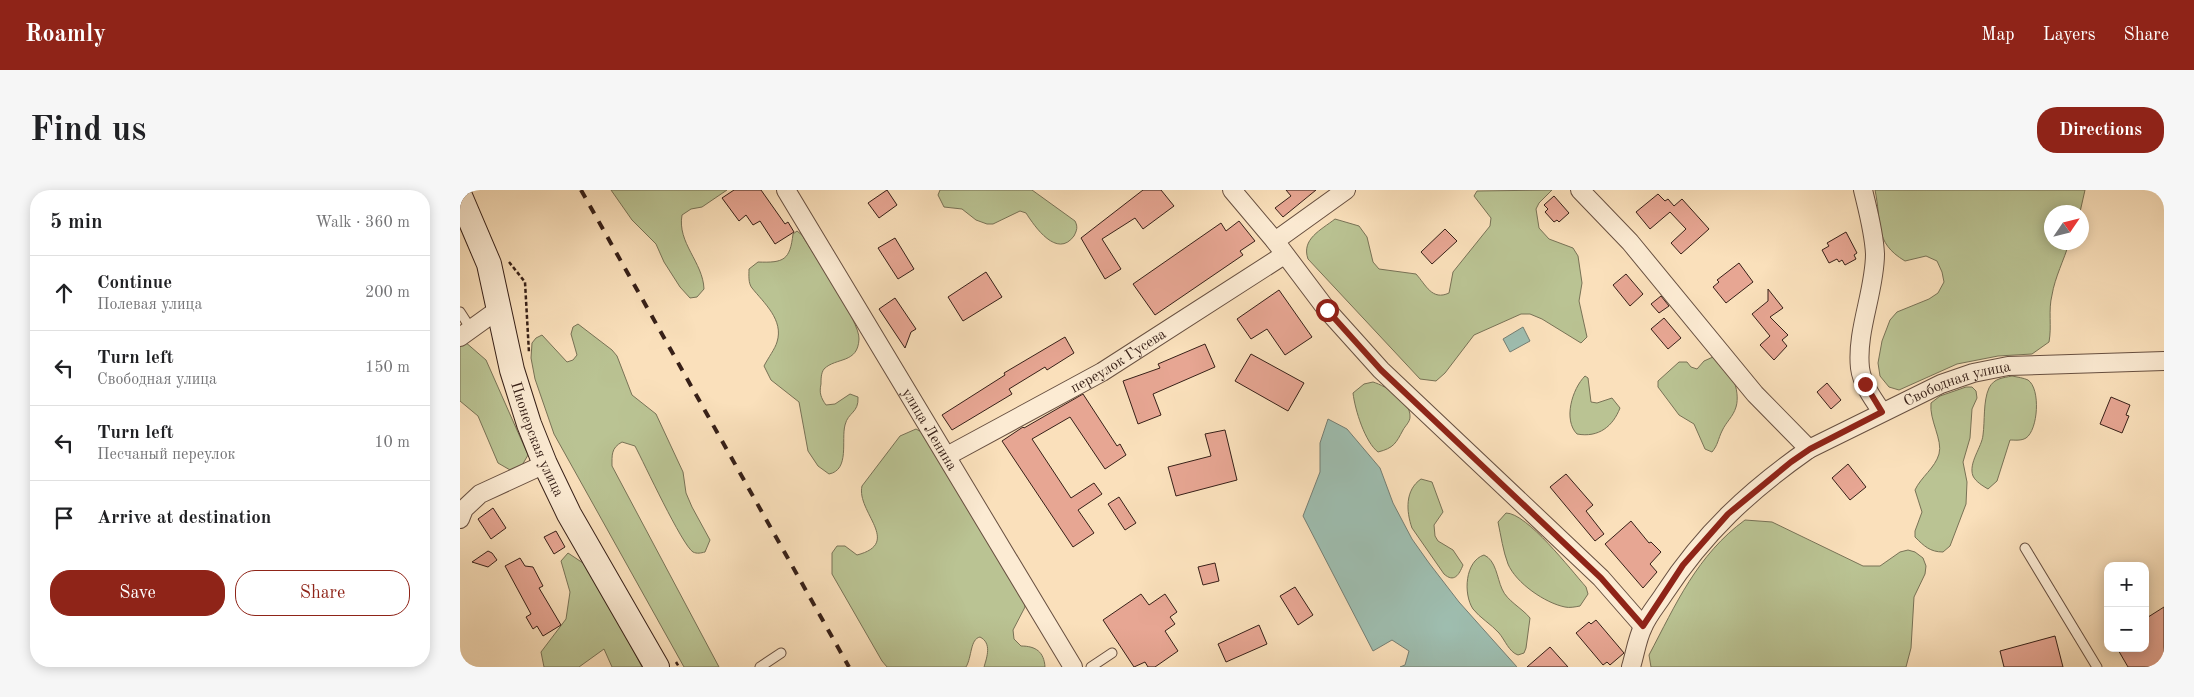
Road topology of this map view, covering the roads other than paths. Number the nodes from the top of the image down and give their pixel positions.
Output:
1 (786, 190) edge
2 (1232, 190) edge
3 (1346, 190) edge
4 (1580, 190) edge
5 (1863, 190) edge
6 (461, 205) edge
7 (1280, 248) junction
8 (499, 309) junction
9 (460, 312) edge
10 (465, 333) edge
11 (2164, 361) edge
12 (1882, 412) junction
13 (1810, 449) junction
14 (947, 456) junction
15 (545, 464) junction
16 (460, 519) edge
17 (2025, 548) dead end
18 (1643, 626) junction
19 (781, 653) dead end
20 (1112, 653) dead end
21 (657, 667) edge
22 (760, 667) edge
23 (1073, 667) edge
24 (1091, 667) edge
25 (1631, 667) edge
26 (2097, 667) edge

1 - 14 street, улица Ленина
2 - 7 street
3 - 7 street, переулок Гусева
4 - 13 street
5 - 12 street
6 - 8 street, Пионерская улица
7 - 14 street, переулок Гусева
7 - 18 street
8 - 10 street
8 - 15 street, Пионерская улица
9 - 10 lane
11 - 12 street, Свободная улица
12 - 13 street, Свободная улица
13 - 18 street, Свободная улица
14 - 23 street, улица Ленина
15 - 16 street
15 - 21 street, Пионерская улица
17 - 26 lane
18 - 25 street, Свободная улица
19 - 22 lane
20 - 24 lane

